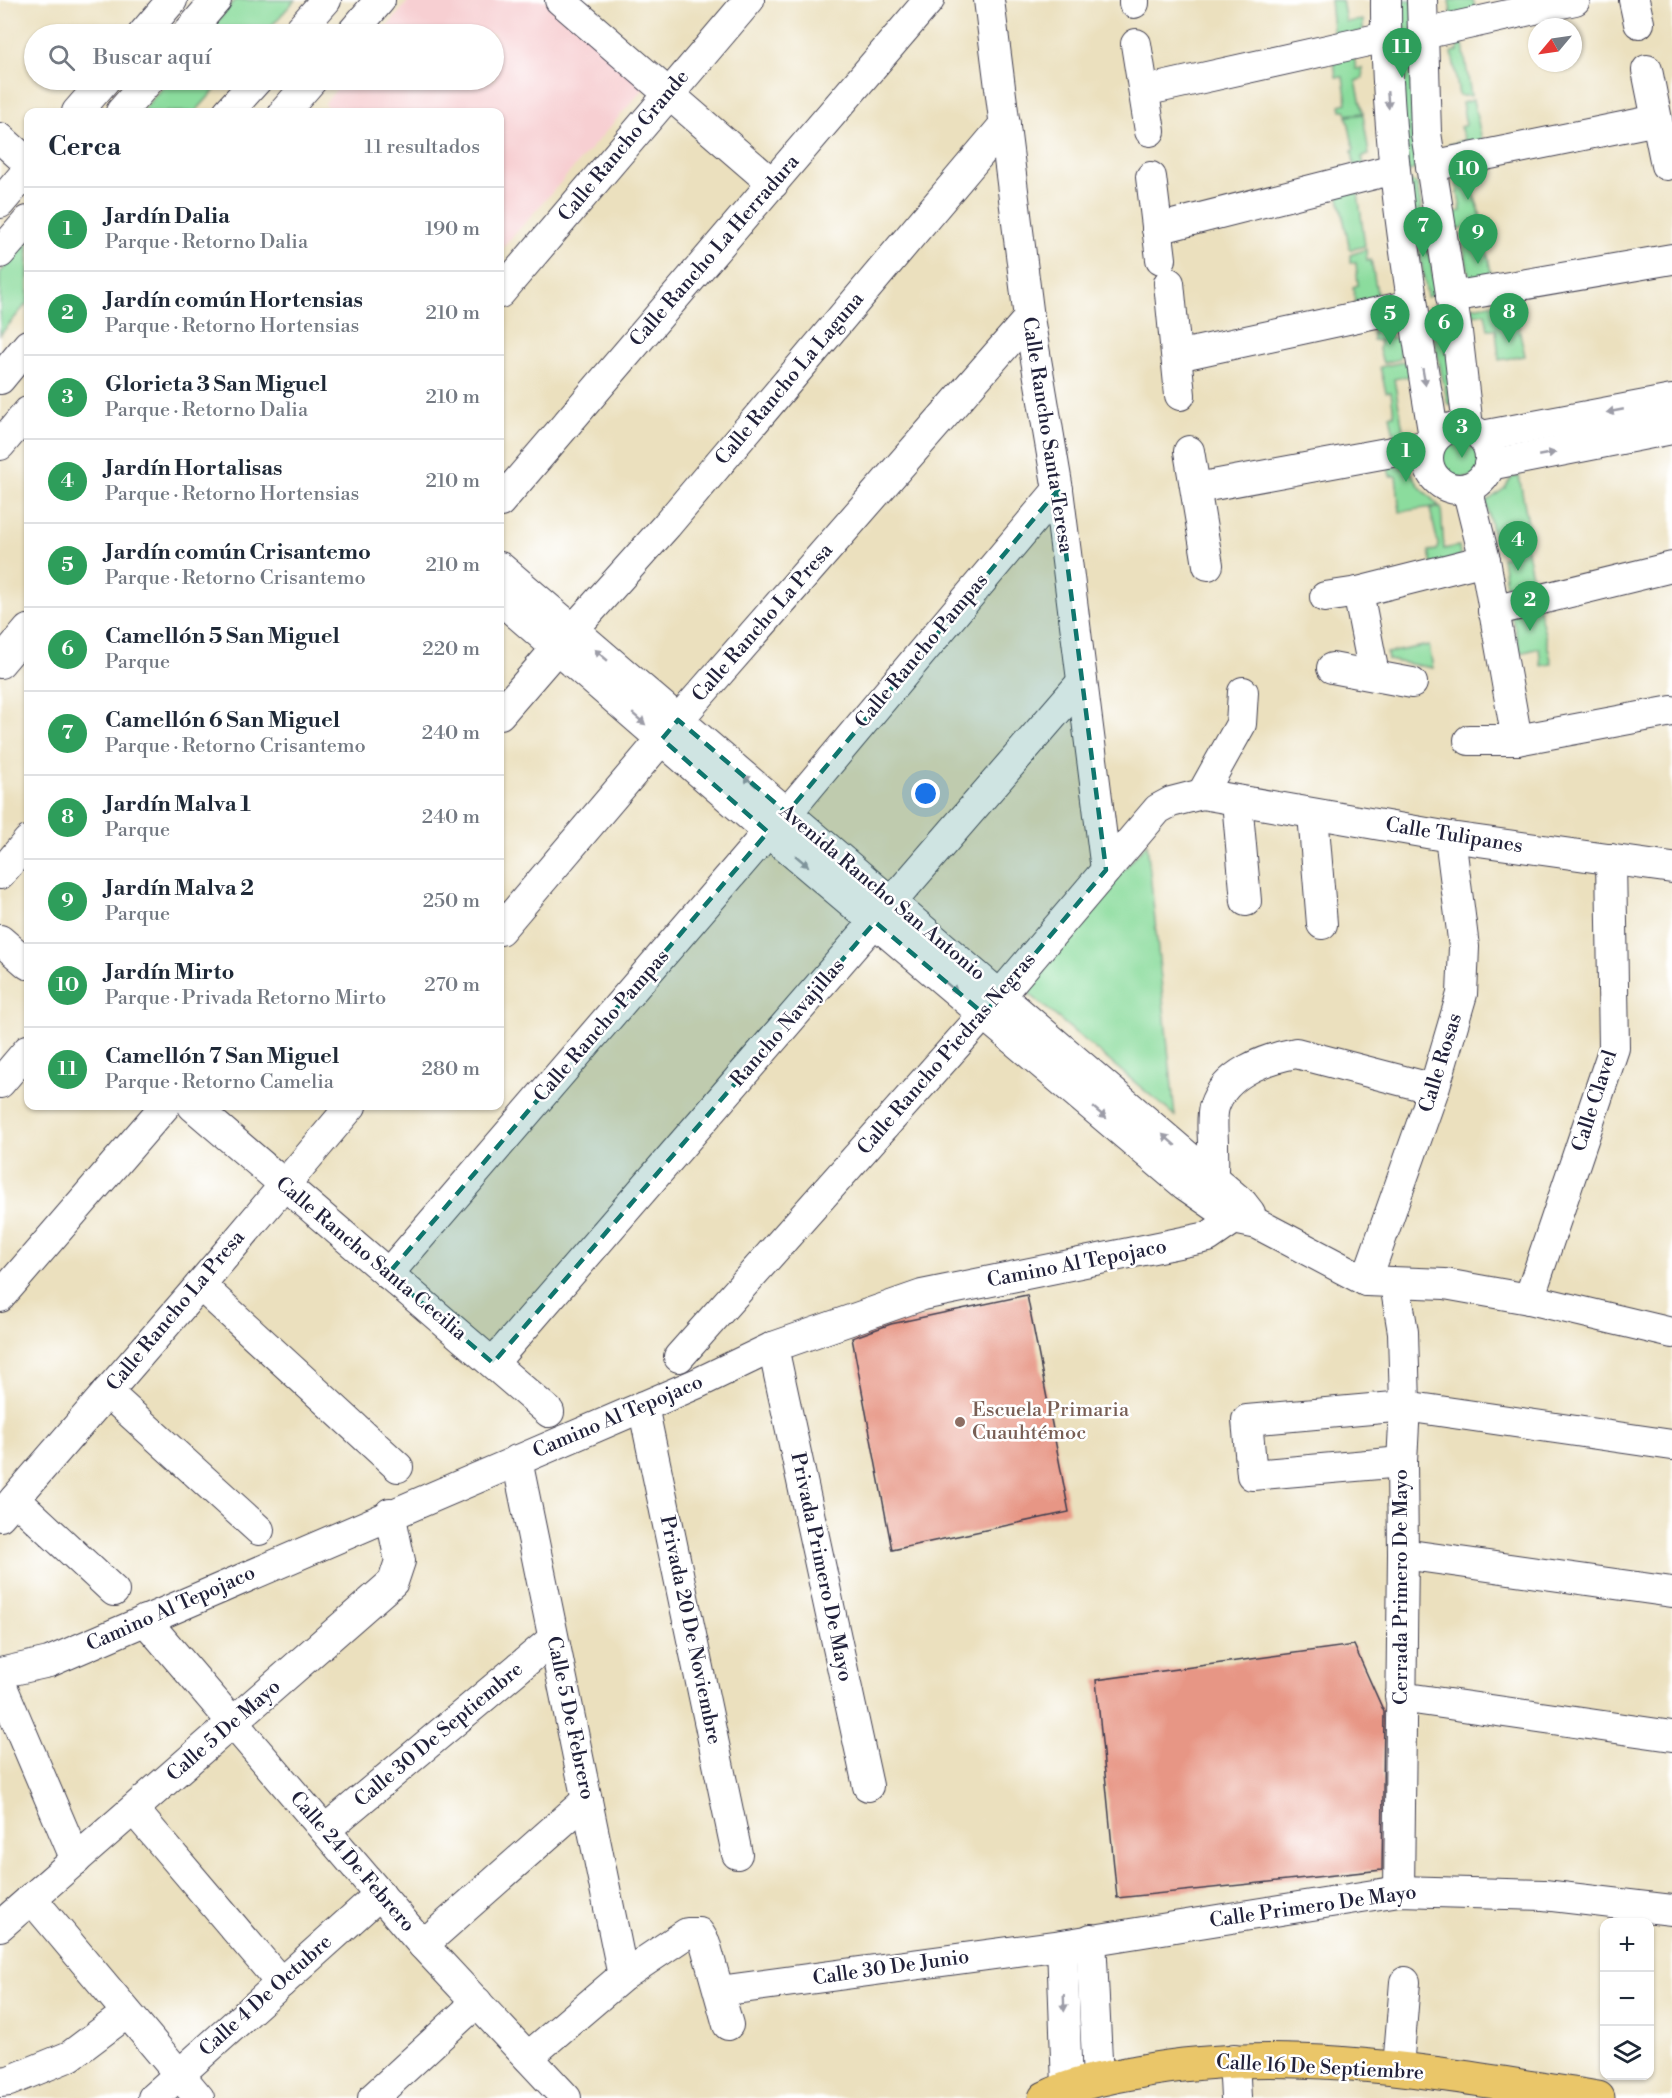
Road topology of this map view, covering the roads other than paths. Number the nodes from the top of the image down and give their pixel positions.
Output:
1 (172, 0) edge
2 (216, 0) edge
3 (326, 0) edge
4 (380, 0) edge
5 (749, 0) edge
6 (929, 0) edge
7 (989, 0) edge
8 (1386, 0) edge
9 (1422, 0) edge
10 (1575, 0) edge
11 (564, 1) edge
12 (152, 24) edge
13 (196, 24) edge
14 (305, 24) edge
15 (360, 24) edge
16 (1423, 34) junction
17 (1386, 37) junction
18 (1136, 44) dead end
19 (1647, 70) dead end
20 (96, 90) edge
21 (140, 90) edge
22 (248, 90) edge
23 (303, 90) edge
24 (1144, 91) junction
25 (668, 93) junction
26 (80, 108) edge
27 (124, 108) edge
28 (232, 108) edge
29 (288, 108) edge
30 (1657, 120) junction
31 (1005, 124) junction
32 (1150, 130) dead end
33 (0, 138) edge
34 (1666, 165) dead end
35 (1431, 166) junction
36 (1394, 169) junction
37 (1151, 177) dead end
38 (17, 182) edge
39 (773, 184) junction
40 (24, 226) edge
41 (1157, 229) junction
42 (0, 254) edge
43 (1672, 259) edge
44 (504, 288) edge
45 (1451, 297) junction
46 (1412, 304) junction
47 (1029, 318) junction
48 (24, 350) edge
49 (1177, 356) junction
50 (0, 379) edge
51 (1180, 395) dead end
52 (1672, 400) edge
53 (24, 417) edge
54 (1672, 429) edge
55 (1475, 432) junction
56 (1432, 441) junction
57 (0, 444) edge
58 (1189, 451) dead end
59 (1490, 465) junction
60 (1197, 488) junction
61 (1467, 488) junction
62 (1058, 490) junction
63 (504, 497) edge
64 (1485, 560) junction
65 (1208, 565) dead end
66 (1672, 567) edge
67 (504, 571) edge
68 (1358, 592) junction
69 (1325, 597) dead end
70 (504, 601) edge
71 (1493, 611) junction
72 (24, 635) edge
73 (565, 639) junction
74 (0, 663) edge
75 (1332, 668) dead end
76 (1374, 674) junction
77 (1082, 682) junction
78 (1412, 683) dead end
79 (1243, 692) dead end
80 (504, 709) edge
81 (1669, 714) edge
82 (670, 730) junction
83 (1469, 740) dead end
84 (1517, 740) junction
85 (1202, 794) junction
86 (1236, 801) junction
87 (1313, 814) junction
88 (778, 823) junction
89 (1450, 837) junction
90 (24, 846) edge
91 (1611, 859) junction
92 (1672, 868) edge
93 (1106, 870) junction
94 (0, 874) edge
95 (1246, 902) dead end
96 (883, 913) junction
97 (1322, 924) dead end
98 (504, 925) edge
99 (0, 940) edge
100 (24, 961) edge
101 (992, 1004) junction
102 (24, 1055) edge
103 (0, 1083) edge
104 (1434, 1089) junction
105 (162, 1110) edge
106 (197, 1110) edge
107 (348, 1110) edge
108 (283, 1185) junction
109 (1209, 1188) junction
110 (1245, 1216) junction
111 (388, 1274) junction
112 (1381, 1282) junction
113 (200, 1285) junction
114 (0, 1297) edge
115 (1529, 1299) junction
116 (1672, 1333) edge
117 (774, 1347) junction
118 (679, 1357) dead end
119 (493, 1364) junction
120 (107, 1392) junction
121 (643, 1406) junction
122 (1405, 1406) junction
123 (549, 1412) dead end
124 (1672, 1445) edge
125 (517, 1460) junction
126 (1402, 1462) junction
127 (398, 1467) dead end
128 (7, 1507) edge
129 (390, 1513) junction
130 (259, 1530) dead end
131 (1403, 1554) junction
132 (114, 1592) dead end
133 (1672, 1592) edge
134 (145, 1620) junction
135 (554, 1639) junction
136 (0, 1672) edge
137 (0, 1682) edge
138 (1400, 1697) junction
139 (233, 1723) junction
140 (1672, 1736) edge
141 (868, 1786) dead end
142 (586, 1800) junction
143 (134, 1810) junction
144 (325, 1830) junction
145 (737, 1854) dead end
146 (76, 1860) junction
147 (1399, 1891) junction
148 (380, 1894) junction
149 (32, 1898) junction
150 (1672, 1910) edge
151 (0, 1926) edge
152 (1091, 1939) junction
153 (423, 1945) junction
154 (1062, 1945) junction
155 (623, 1976) junction
156 (1405, 1982) dead end
157 (281, 1983) junction
158 (720, 1991) junction
159 (477, 2002) junction
160 (127, 2013) junction
161 (728, 2025) dead end
162 (528, 2057) junction
163 (1234, 2059) junction
164 (1398, 2068) junction
165 (179, 2074) junction
166 (0, 2082) edge
167 (1070, 2088) edge
168 (153, 2098) edge
169 (199, 2098) edge
170 (373, 2098) edge
171 (566, 2098) edge
172 (1236, 2098) edge
173 (1598, 2098) edge

1 - 12 street
2 - 13 street
3 - 14 street
4 - 15 street
5 - 25 street, Calle Rancho Grande
6 - 39 street, Calle Rancho La Herradura
7 - 31 street, Calle Rancho Santa Teresa
8 - 17 street
9 - 16 street
10 - 16 street
11 - 25 street
16 - 35 street
17 - 24 street
17 -> 36 street
18 - 24 street
19 - 30 street
20 - 26 street
21 - 27 street
22 - 28 street
23 - 29 street
24 - 32 street
25 - 39 street
25 - 44 street, Calle Rancho Grande
30 - 34 street
30 - 35 street
31 - 47 street, Calle Rancho Santa Teresa
31 - 73 street, Calle Rancho La Laguna
33 - 38 street
35 - 45 street
36 - 41 street
36 - 46 street
37 - 41 street
39 - 63 street, Calle Rancho La Herradura
40 - 42 street
41 - 49 street
43 - 45 street
45 - 55 street
46 - 49 street
46 -> 56 street
47 - 62 street, Calle Rancho Santa Teresa
47 - 82 street, Calle Rancho La Presa
48 - 50 street
49 - 51 street
52 -> 55 street
53 - 57 street
59 -> 54 street
55 - 56 street
55 - 59 street
56 - 60 street
56 - 61 street
58 - 60 street
59 - 61 street
60 - 65 street
61 - 64 street
62 - 77 street, Calle Rancho Santa Teresa
62 - 88 street, Calle Rancho Pampas
64 - 68 street
64 - 71 street
66 - 71 street
67 - 73 street, Avenida Rancho San Antonio
68 - 69 street
68 - 76 street
70 - 73 street, Avenida Rancho San Antonio
71 - 84 street
72 - 74 street
73 - 80 street, Calle Rancho La Laguna
73 - 82 street, Avenida Rancho San Antonio
75 - 76 street
76 - 78 street
77 - 93 street, Calle Rancho Santa Teresa
77 - 96 street, Rancho Navajillas
79 - 85 street
81 - 84 street
82 - 88 street, Avenida Rancho San Antonio
82 - 98 street, Calle Rancho La Presa
83 - 84 street
85 - 86 street, Calle Rancho Piedras Negras
85 - 93 street, Calle Rancho Piedras Negras
86 - 87 street, Calle Tulipanes
86 - 95 street
87 - 89 street, Calle Tulipanes
87 - 97 street
88 - 96 street, Avenida Rancho San Antonio
88 - 111 street, Calle Rancho Pampas
89 - 91 street, Calle Tulipanes
89 - 104 street, Calle Rosas
90 - 94 street
91 - 92 street, Calle Tulipanes
91 - 115 street, Calle Clavel
93 - 101 street, Calle Rancho Piedras Negras
96 - 101 street, Avenida Rancho San Antonio
96 - 119 street, Rancho Navajillas
99 - 100 street
101 - 109 street, Avenida Rancho San Antonio
101 - 118 street, Calle Rancho Piedras Negras
102 - 103 street
104 - 109 street
104 - 112 street, Calle Rosas
105 - 114 street
106 - 108 street, Calle Rancho Santa Cecilia
107 - 108 street, Calle Rancho La Presa
108 - 111 street, Calle Rancho Santa Cecilia
108 - 113 street, Calle Rancho La Presa
109 - 110 street, Avenida Rancho San Antonio
110 - 112 street, Avenida Rancho San Antonio
110 - 117 street, Camino Al Tepojaco
111 - 119 street, Calle Rancho Santa Cecilia
112 - 115 street, Avenida Rancho San Antonio
112 - 122 street, Cerrada Primero De Mayo
113 - 120 street, Calle Rancho La Presa
113 - 127 street
115 - 116 street, Avenida Rancho San Antonio
117 - 121 street, Camino Al Tepojaco
117 - 141 street, Privada Primero De Mayo
119 - 123 street, Calle Rancho Santa Cecilia
120 - 128 street, Calle Rancho La Presa
120 - 130 street
121 - 125 street, Camino Al Tepojaco
121 - 145 street, Privada 20 De Noviembre
122 - 124 street
122 - 126 street, Cerrada Primero De Mayo
122 - 126 street
125 - 129 street, Camino Al Tepojaco
125 - 135 street, Calle 5 De Febrero
126 - 131 street, Cerrada Primero De Mayo
128 - 132 street
129 - 134 street, Camino Al Tepojaco
129 - 139 street, Calle 5 De Mayo
131 - 133 street
131 - 138 street, Cerrada Primero De Mayo
134 - 136 street, Camino Al Tepojaco
134 - 139 street, Calle 24 De Febrero
135 - 142 street, Calle 5 De Febrero
135 - 144 street, Calle 30 De Septiembre
137 - 146 street
138 - 140 street
138 - 147 street, Cerrada Primero De Mayo
139 - 143 street, Calle 5 De Mayo
139 - 144 street, Calle 24 De Febrero
142 - 153 street
142 - 155 street, Calle 5 De Febrero
143 - 146 street, Calle 5 De Mayo
143 - 157 street
144 - 148 street, Calle 24 De Febrero
146 - 149 street, Calle 5 De Mayo
147 - 150 street, Calle Primero De Mayo
147 - 152 street, Calle Primero De Mayo
148 - 153 street, Calle 24 De Febrero
148 - 157 street, Calle 4 De Octubre
149 - 151 street, Calle 5 De Mayo
149 - 160 street
152 - 154 street, Calle Primero De Mayo
152 - 167 street
153 - 159 street, Calle 24 De Febrero
154 - 158 street, Calle 30 De Junio
154 -> 167 street
155 - 158 street
155 - 162 street
156 - 164 street
157 - 165 street, Calle 4 De Octubre
158 - 161 street
159 - 162 street, Calle 24 De Febrero
159 - 170 street
160 - 165 street
160 - 166 street
162 - 171 street, Calle 24 De Febrero
163 - 164 main road, Calle 16 De Septiembre
163 - 167 main road, Calle 16 De Septiembre
163 - 172 street
164 - 173 main road, Calle 16 De Septiembre
165 - 168 street, Calle 4 De Octubre
165 - 169 street

